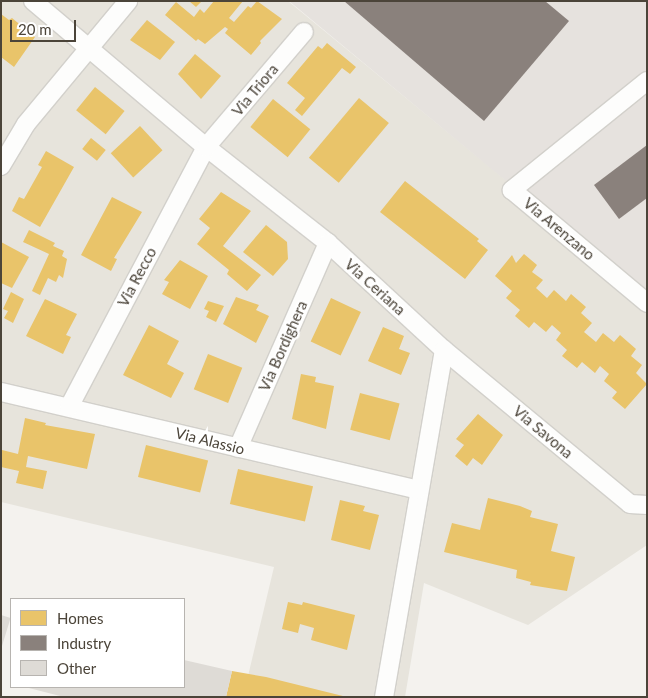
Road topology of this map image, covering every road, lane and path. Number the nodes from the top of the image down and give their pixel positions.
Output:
1 (33, 1) edge
2 (128, 1) edge
3 (304, 32) dead end
4 (86, 48) junction
5 (647, 81) edge
6 (206, 147) junction
7 (1, 166) edge
8 (328, 243) junction
9 (647, 303) edge
10 (444, 350) junction
11 (1, 392) edge
12 (69, 407) junction
13 (238, 448) junction
14 (418, 490) junction
15 (647, 505) edge
16 (384, 697) edge

1 - 4 street, Via Ceriana
2 - 4 street
3 - 6 street, Via Triora
4 - 6 street, Via Ceriana
4 - 7 street
5 - 9 street, Via Arenzano
6 - 8 street, Via Ceriana
6 - 12 street, Via Recco
8 - 10 street, Via Ceriana
8 - 13 street, Via Bordighera
10 - 14 street
10 - 15 street, Via Savona
11 - 12 street, Via Alassio
12 - 13 street, Via Alassio
13 - 14 street, Via Alassio
14 - 16 street

